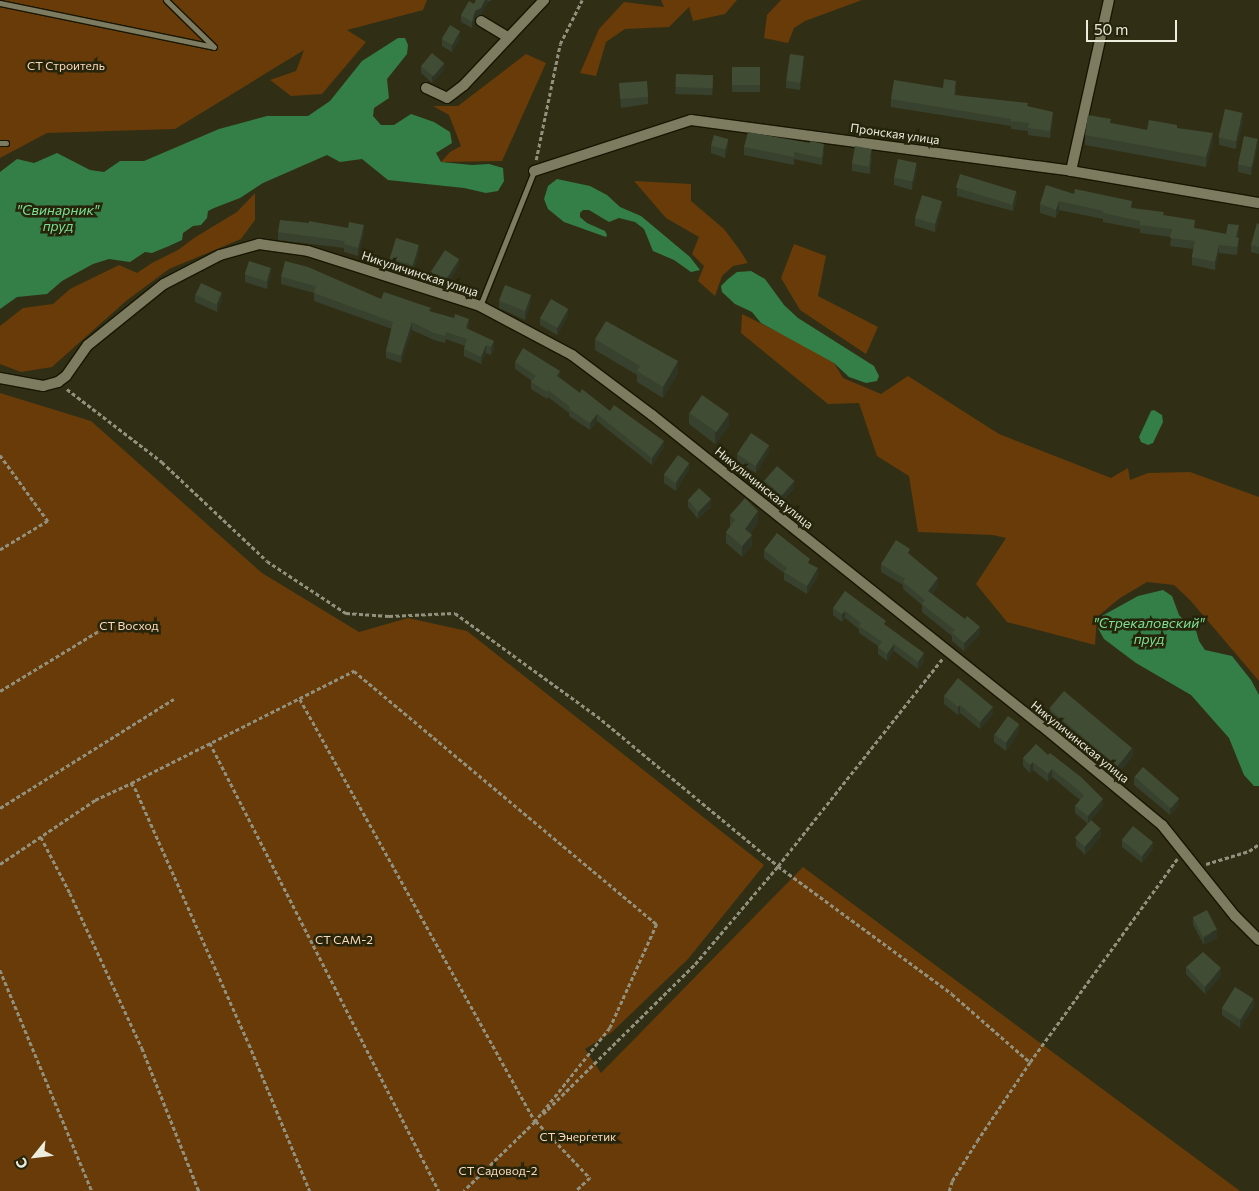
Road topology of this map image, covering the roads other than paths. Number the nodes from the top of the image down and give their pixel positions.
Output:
1 (166, 0) edge
2 (544, 0) edge
3 (1109, 0) edge
4 (0, 3) edge
5 (481, 21) dead end
6 (508, 38) junction
7 (426, 88) dead end
8 (534, 172) joint
9 (1071, 172) junction
10 (1259, 203) edge
11 (480, 306) junction
12 (0, 378) edge
13 (1259, 940) edge

1 - 4 lane
2 - 6 street
3 - 9 street
5 - 6 street
6 - 7 street
8 - 9 street, Пронская улица
8 - 11 lane
9 - 10 street, Пронская улица
11 - 12 street, Никуличинская улица
11 - 13 street, Никуличинская улица

